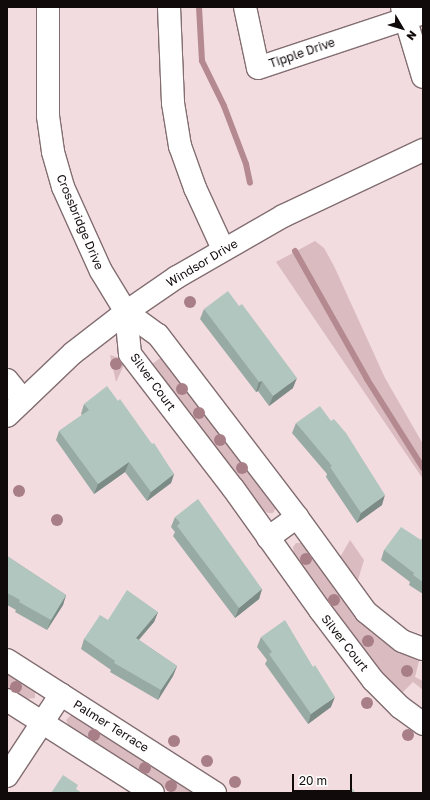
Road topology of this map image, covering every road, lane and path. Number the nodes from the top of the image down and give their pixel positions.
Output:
1 (48, 7) edge
2 (169, 7) edge
3 (245, 7) edge
4 (410, 13) edge
5 (423, 77) edge
6 (423, 150) edge
7 (223, 249) junction
8 (126, 312) junction
9 (7, 380) edge
10 (23, 400) junction
11 (7, 416) edge
12 (297, 517) junction
13 (268, 538) junction
14 (423, 649) edge
15 (7, 660) edge
16 (61, 694) junction
17 (7, 700) edge
18 (42, 722) junction
19 (423, 724) edge
20 (7, 776) edge
21 (154, 793) edge
22 (215, 793) edge

1 - 8 street, Crossbridge Drive
2 - 7 street
3 - 4 street, Tipple Drive
4 - 5 street
6 - 7 street, Windsor Drive
7 - 8 street, Windsor Drive
8 - 10 street, Windsor Drive
8 - 12 street
8 - 13 street, Silver Court
9 - 10 street
10 - 11 street, Windsor Drive
12 - 13 street
12 - 14 street
13 - 19 street, Silver Court
15 - 16 street, Palmer Terrace
16 - 18 street
16 - 22 street, Palmer Terrace
17 - 18 street
18 - 20 street
18 - 21 street

